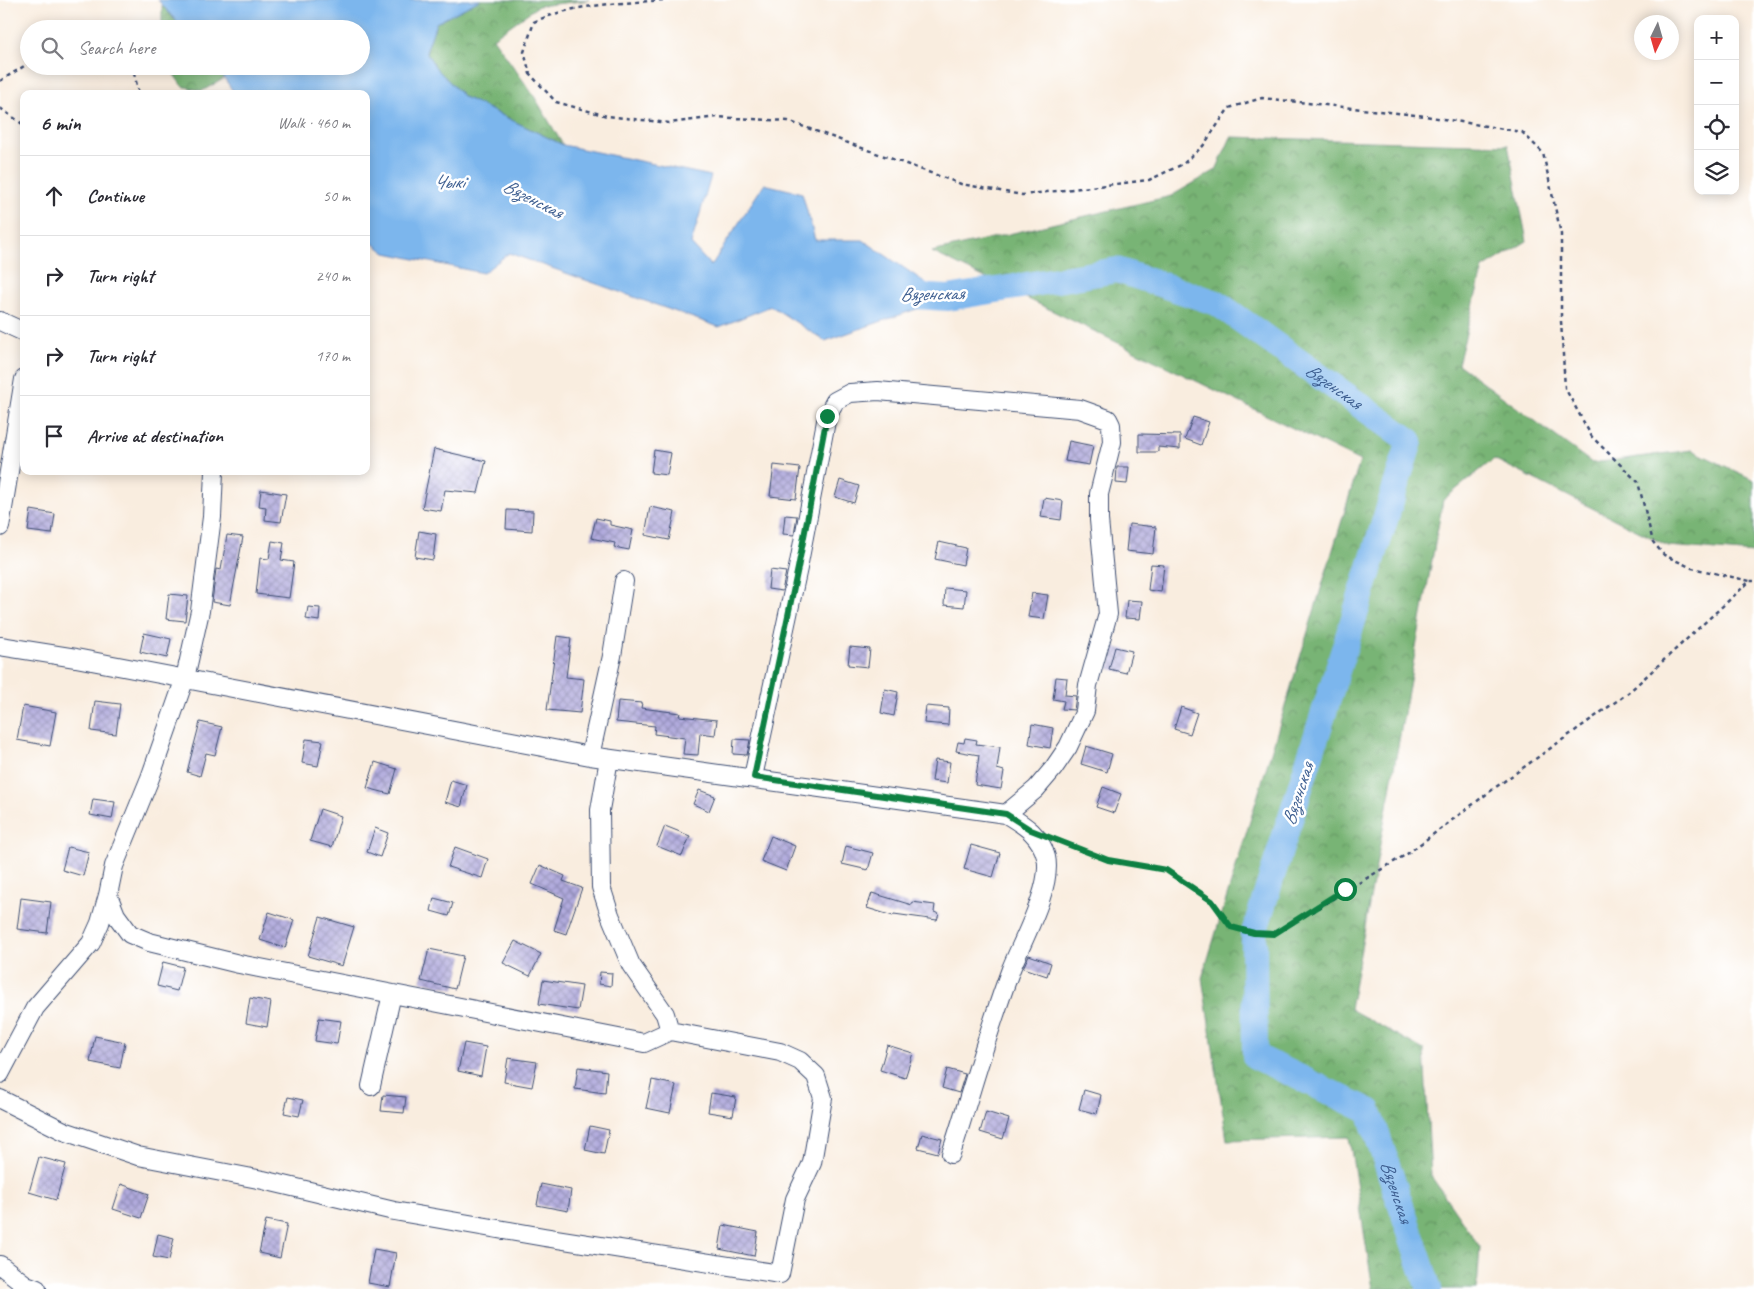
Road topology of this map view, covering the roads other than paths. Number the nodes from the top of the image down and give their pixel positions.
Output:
1 (0, 321) edge
2 (20, 330) edge
3 (20, 404) edge
4 (214, 475) edge
5 (0, 526) edge
6 (624, 581) dead end
7 (0, 646) edge
8 (185, 678) junction
9 (590, 756) junction
10 (609, 759) junction
11 (754, 777) junction
12 (1006, 814) junction
13 (108, 895) junction
14 (392, 994) junction
15 (670, 1031) junction
16 (0, 1074) edge
17 (371, 1086) dead end
18 (0, 1099) edge
19 (951, 1154) dead end
20 (0, 1265) edge
21 (37, 1289) edge

1 - 2 street
3 - 5 street
4 - 8 street
6 - 9 street
7 - 8 street
8 - 9 street
8 - 13 street
9 - 10 street
10 - 11 street
10 - 15 street
11 - 12 street
11 - 12 street
12 - 19 street
13 - 14 street
13 - 16 street
14 - 15 street
14 - 17 street
15 - 18 street
20 - 21 street

